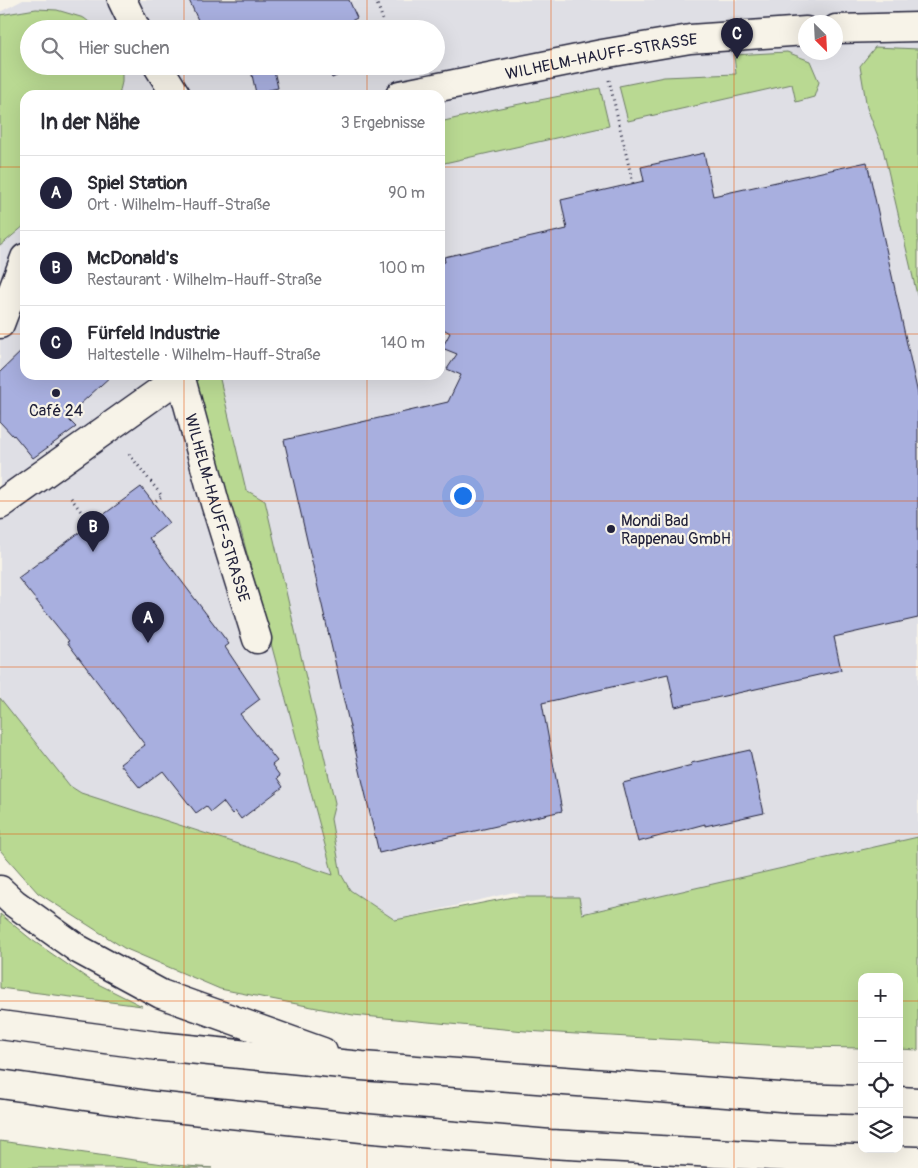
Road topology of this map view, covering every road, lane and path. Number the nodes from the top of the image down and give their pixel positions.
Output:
1 (122, 0) edge
2 (376, 0) edge
3 (131, 20) edge
4 (383, 20) edge
5 (918, 27) edge
6 (843, 29) edge
7 (798, 32) edge
8 (602, 54) junction
9 (163, 75) edge
10 (171, 90) edge
11 (425, 90) edge
12 (633, 184) dead end
13 (20, 250) edge
14 (0, 269) edge
15 (20, 271) edge
16 (0, 324) edge
17 (174, 380) edge
18 (181, 380) edge
19 (129, 454) dead end
20 (71, 498) dead end
21 (154, 503) dead end
22 (0, 505) edge
23 (91, 525) dead end
24 (257, 639) dead end
25 (0, 890) edge
26 (0, 1025) edge
27 (362, 1066) junction
28 (0, 1084) edge
29 (858, 1100) edge
30 (903, 1101) edge
31 (918, 1102) edge
32 (918, 1160) edge

1 - 3 main road
2 - 4 path
5 - 6 main road
7 - 8 main road, WILHELM-HAUFF-STRASSE
8 - 11 main road, WILHELM-HAUFF-STRASSE
8 - 12 path
9 - 10 main road
13 - 14 main road
15 - 16 main road
17 - 22 main road
18 - 24 main road, WILHELM-HAUFF-STRASSE
19 - 21 path
20 - 23 path
25 - 27 main road
26 - 27 main road
27 - 29 main road
28 - 32 main road
30 - 31 main road

